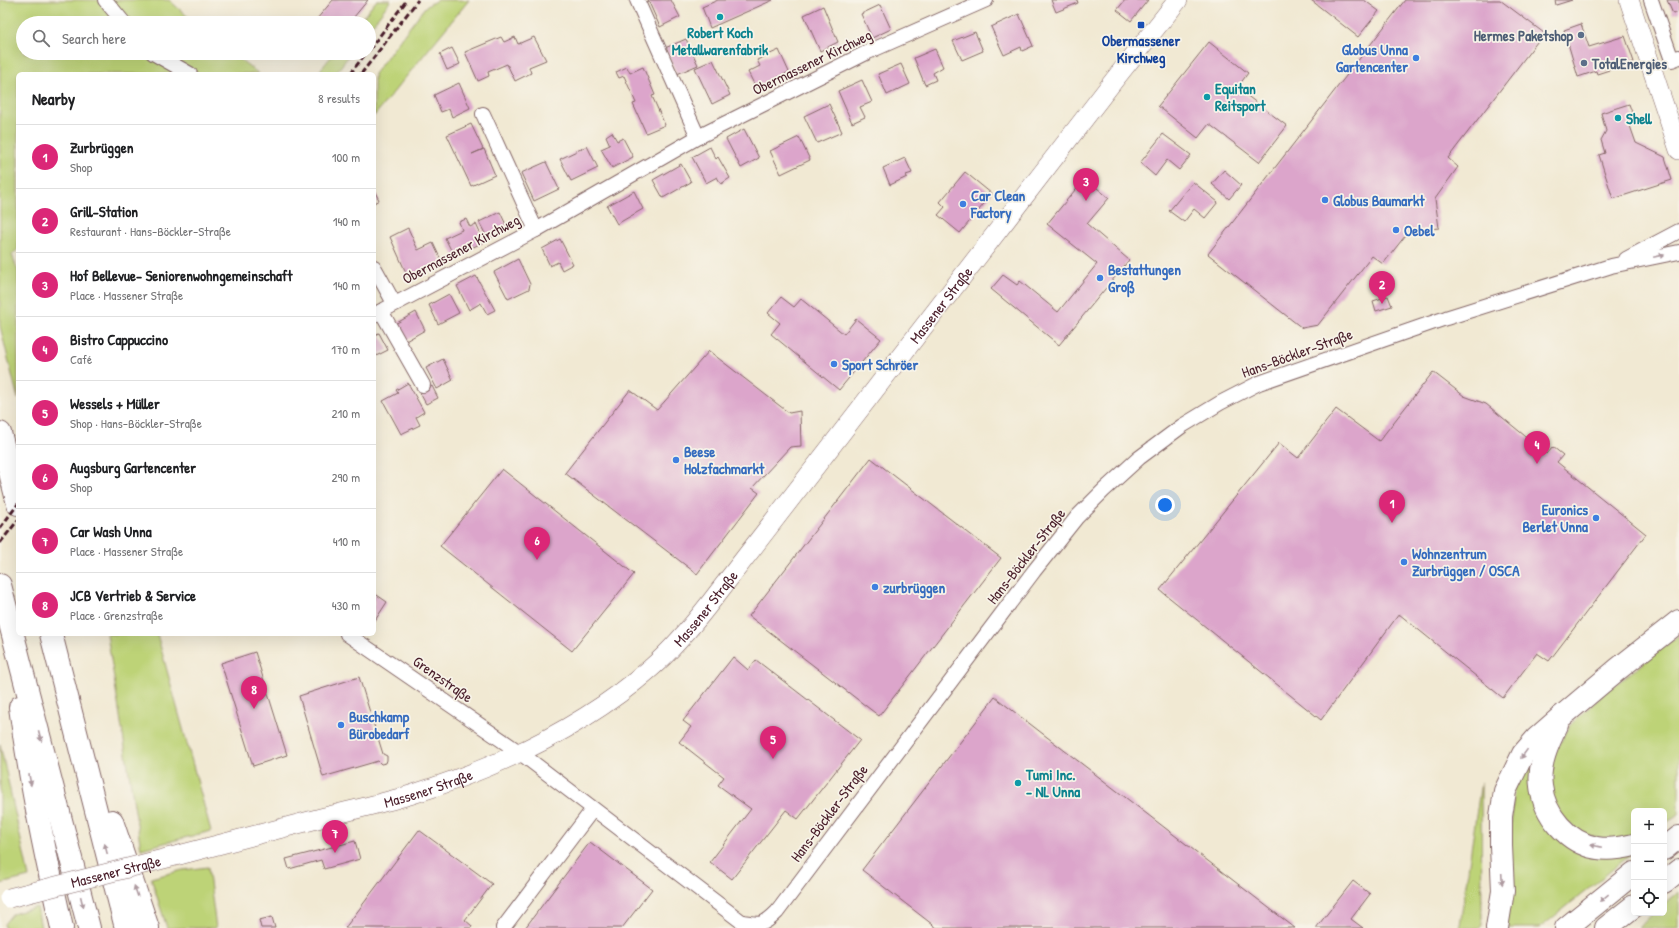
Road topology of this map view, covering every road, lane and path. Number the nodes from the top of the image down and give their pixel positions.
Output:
1 (105, 0) edge
2 (637, 0) edge
3 (986, 0) edge
4 (1178, 0) edge
5 (1629, 0) edge
6 (1650, 0) edge
7 (118, 16) edge
8 (1675, 59) edge
9 (165, 60) edge
10 (186, 72) edge
11 (483, 114) dead end
12 (698, 137) junction
13 (1679, 150) edge
14 (536, 230) junction
15 (1679, 231) edge
16 (1679, 252) edge
17 (1611, 266) junction
18 (376, 271) edge
19 (394, 303) junction
20 (378, 313) edge
21 (423, 385) dead end
22 (0, 433) edge
23 (16, 496) edge
24 (2, 594) edge
25 (1679, 620) edge
26 (52, 636) edge
27 (350, 636) edge
28 (59, 662) junction
29 (1561, 716) junction
30 (520, 752) junction
31 (593, 809) junction
32 (1679, 830) edge
33 (1667, 835) edge
34 (1679, 837) edge
35 (1631, 846) edge
36 (1667, 847) edge
37 (1679, 870) edge
38 (1631, 875) edge
39 (1666, 880) edge
40 (4, 899) edge
41 (1631, 908) edge
42 (1633, 916) edge
43 (62, 928) edge
44 (89, 928) edge
45 (126, 928) edge
46 (148, 928) edge
47 (503, 928) edge
48 (1497, 928) edge
49 (1566, 928) edge
50 (1606, 928) edge
51 (1625, 928) edge

1 - 7 street
2 - 12 street
3 - 12 street, Obermassener Kirchweg
4 - 30 main road, Massener Straße
5 - 13 main road
6 - 8 street
9 - 10 street
11 - 14 street, Obermassener Kirchweg
12 - 14 street, Obermassener Kirchweg
14 - 19 street, Obermassener Kirchweg
15 - 17 street, Hans-Böckler-Straße
17 -> 16 street, Hans-Böckler-Straße
17 - 31 street, Hans-Böckler-Straße
18 - 19 street
19 - 20 street, Obermassener Kirchweg
20 - 21 street, Obermassener Kirchweg
22 - 23 main road
24 -> 43 main road
24 -> 44 main road
25 - 29 main road
26 - 28 main road
27 - 30 street, Grenzstraße
45 -> 28 main road
46 -> 28 main road
35 -> 29 main road
29 -> 48 main road
30 - 31 street, Hans-Böckler-Straße
30 - 40 main road, Massener Straße, bridge
31 - 47 street
32 - 33 main road
34 - 36 main road
37 - 39 main road
38 -> 49 main road
41 - 50 main road
42 - 51 main road

